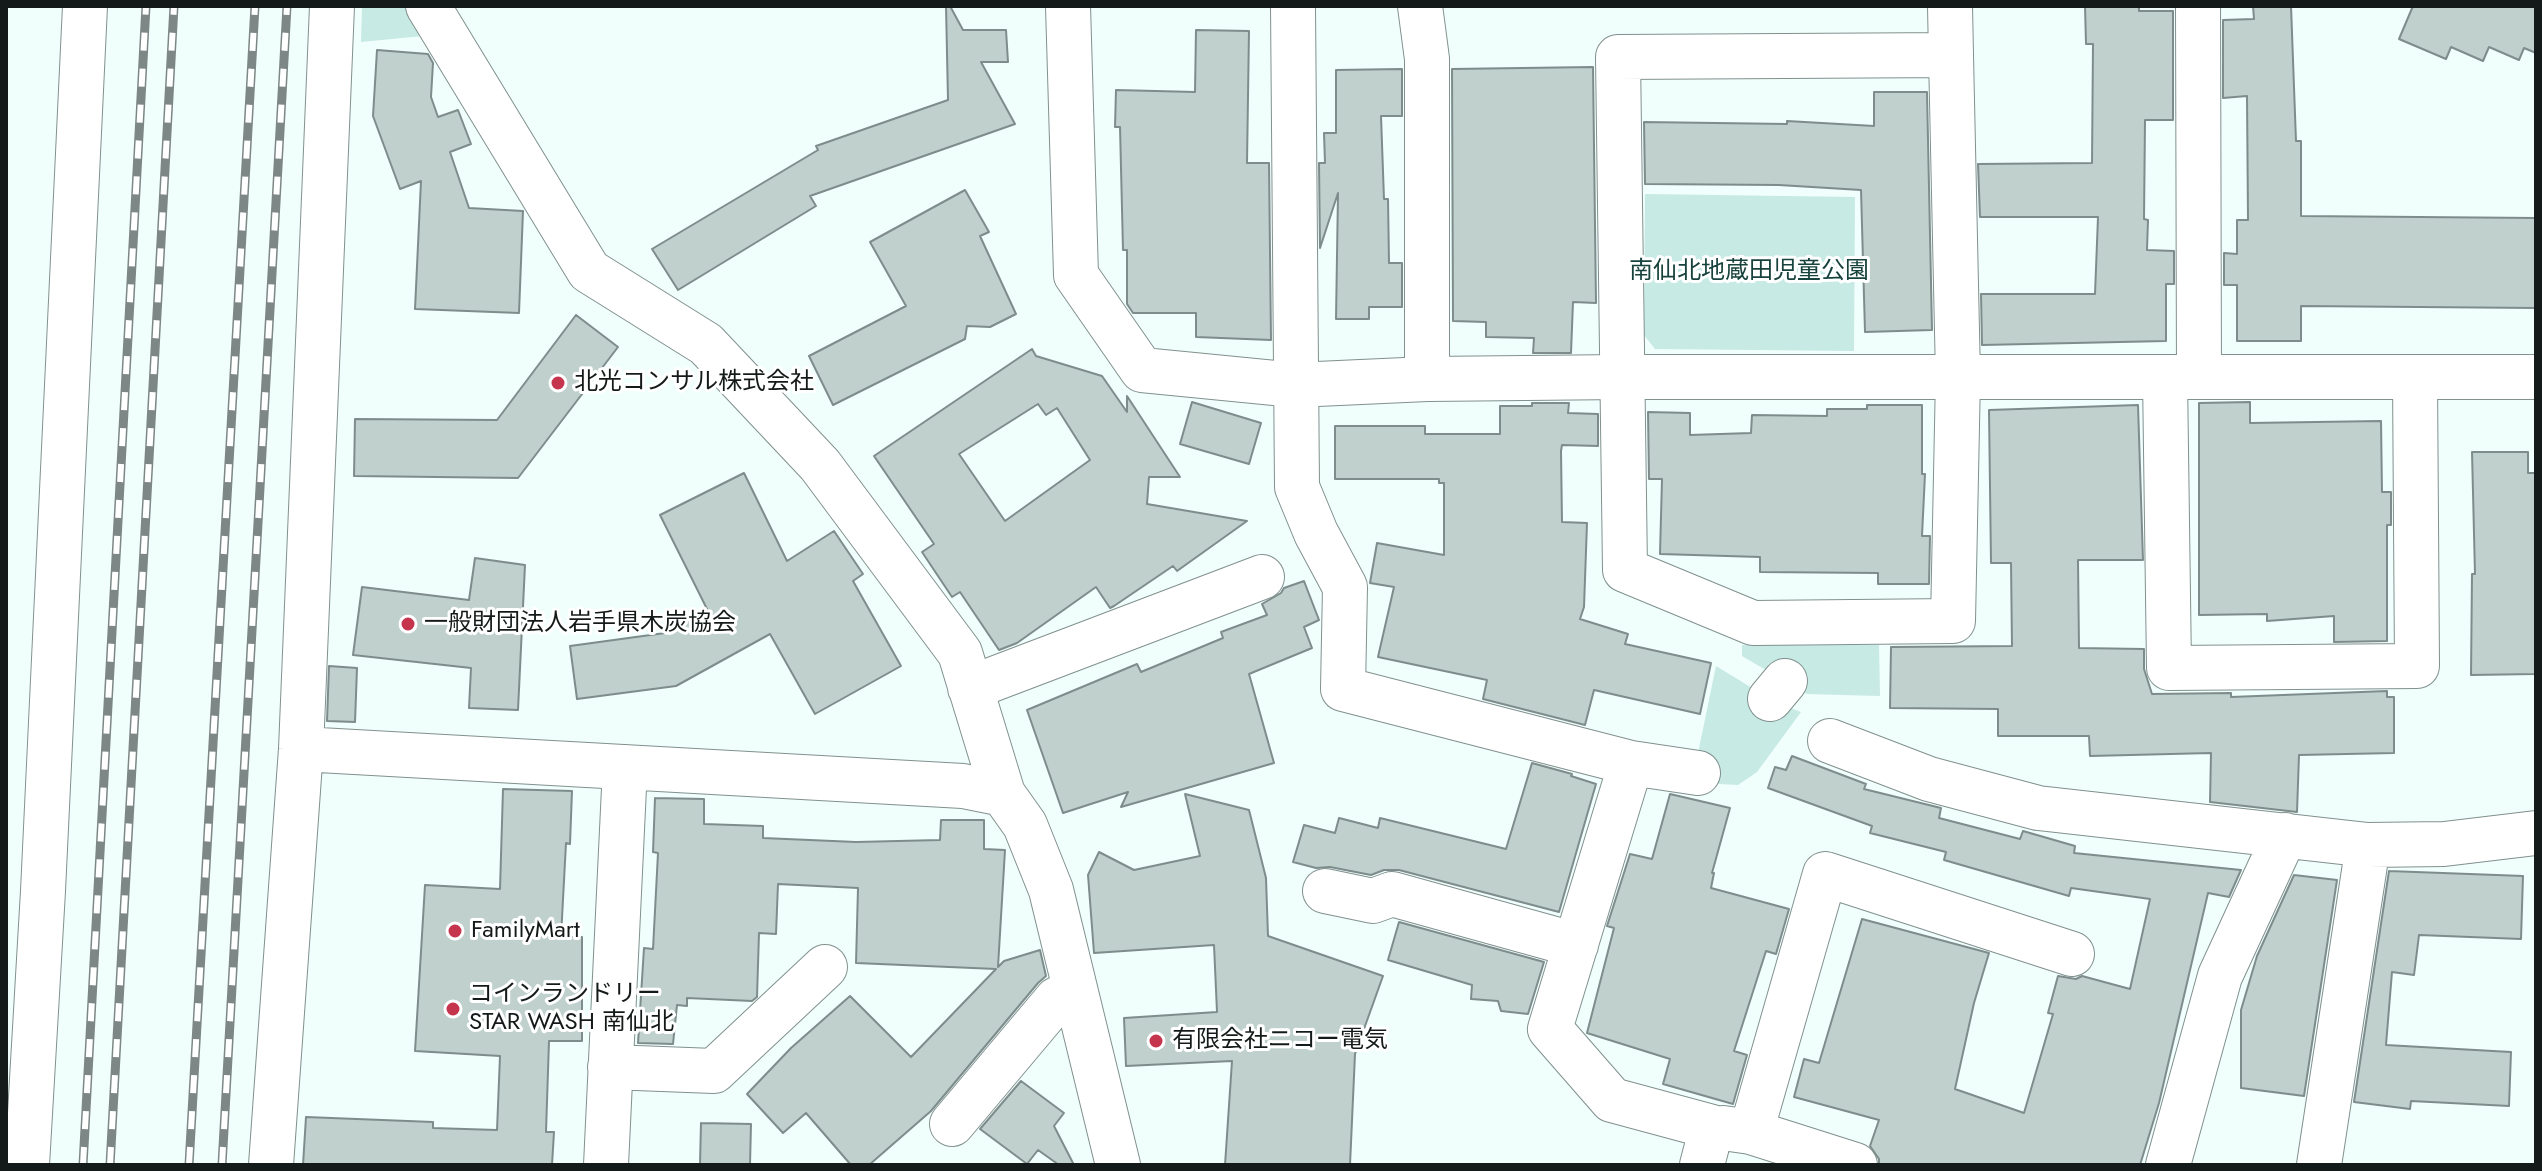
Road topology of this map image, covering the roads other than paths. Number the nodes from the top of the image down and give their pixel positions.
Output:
1 (85, 6) edge
2 (332, 6) edge
3 (428, 6) edge
4 (1068, 6) edge
5 (1293, 6) edge
6 (1420, 6) edge
7 (1950, 6) edge
8 (2198, 6) edge
9 (1951, 55) junction
10 (1623, 377) junction
11 (1958, 377) junction
12 (2182, 377) junction
13 (2415, 377) junction
14 (2536, 377) edge
15 (1427, 379) junction
16 (1295, 385) junction
17 (1262, 577) dead end
18 (970, 688) junction
19 (1830, 741) dead end
20 (301, 749) junction
21 (1631, 763) junction
22 (625, 767) junction
23 (1698, 773) dead end
24 (1003, 794) junction
25 (2536, 833) edge
26 (2285, 835) junction
27 (2368, 845) junction
28 (25, 891) edge
29 (1325, 891) dead end
30 (1576, 945) junction
31 (2072, 954) dead end
32 (825, 967) dead end
33 (1075, 991) junction
34 (610, 1067) junction
35 (952, 1124) dead end
36 (1722, 1141) edge
37 (27, 1165) edge
38 (271, 1165) edge
39 (606, 1165) edge
40 (1118, 1165) edge
41 (1855, 1165) edge
42 (2168, 1165) edge
43 (2319, 1165) edge

1 - 28 street
2 - 20 street
3 - 18 street
4 - 16 street
5 - 16 street
6 - 15 street
7 - 9 street
8 - 12 street
9 - 10 street
9 - 11 street
10 - 11 street
10 - 11 street
10 - 15 street
11 - 12 street
12 - 13 street
12 - 13 street
13 - 14 street
15 - 16 street
16 - 21 street
17 - 18 street
18 - 24 street
19 - 26 street
20 - 22 street
20 - 38 street
21 - 23 street
21 - 30 street
22 - 24 street
22 - 34 street
24 - 33 street
25 - 27 street
26 - 27 street
26 - 42 street
27 - 43 street
28 - 37 street
29 - 30 street
30 - 36 street
31 - 36 street
32 - 34 street
33 - 35 street
33 - 40 street
34 - 39 street
36 - 41 street

